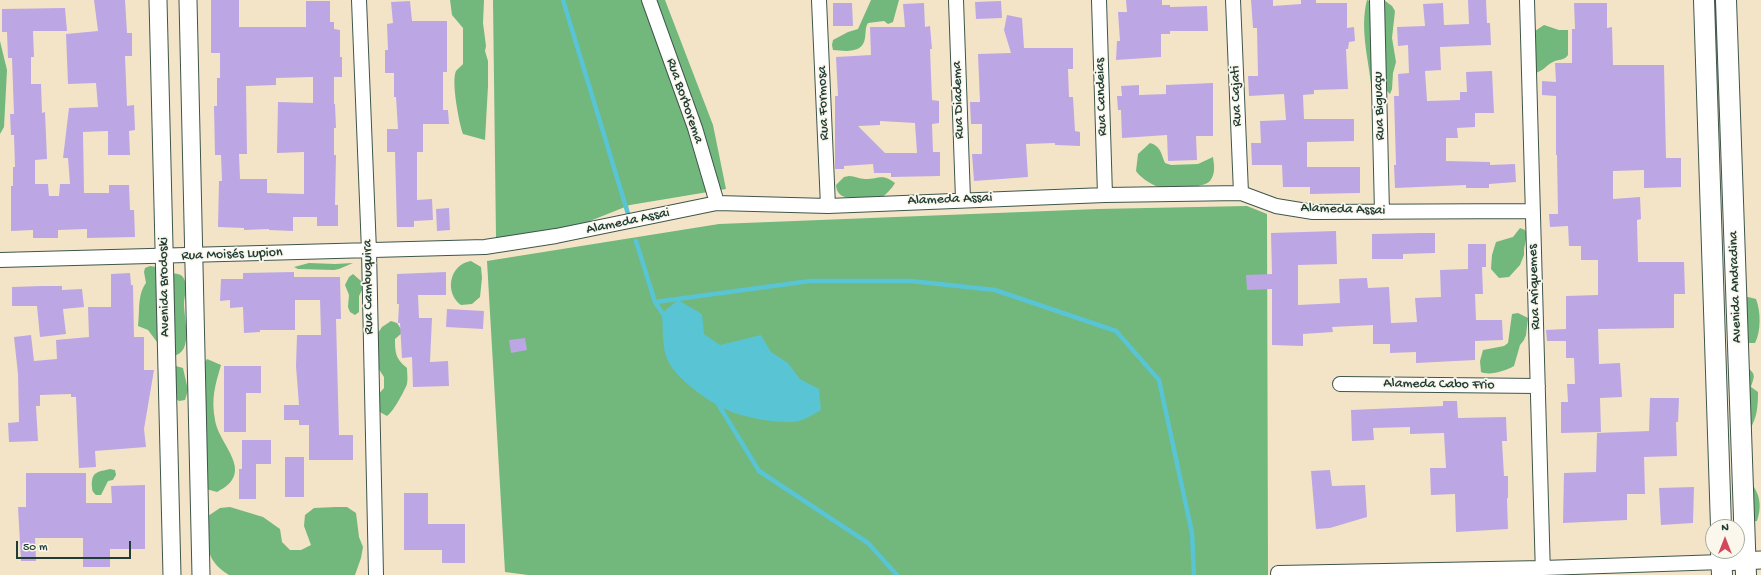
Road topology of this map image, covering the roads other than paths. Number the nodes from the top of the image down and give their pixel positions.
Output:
1 (158, 0) edge
2 (188, 0) edge
3 (359, 0) edge
4 (650, 0) edge
5 (819, 0) edge
6 (956, 0) edge
7 (1099, 0) edge
8 (1233, 0) edge
9 (1377, 0) edge
10 (1527, 0) edge
11 (1704, 0) edge
12 (1726, 0) edge
13 (1241, 193) junction
14 (1104, 195) junction
15 (963, 199) junction
16 (716, 203) junction
17 (828, 206) junction
18 (1533, 211) junction
19 (1382, 212) junction
20 (369, 251) junction
21 (193, 256) junction
22 (164, 257) junction
23 (0, 260) edge
24 (1340, 384) dead end
25 (1538, 386) junction
26 (1721, 519) edge
27 (1722, 563) edge
28 (1751, 565) edge
29 (1543, 572) edge
30 (1278, 574) dead end
31 (172, 575) edge
32 (201, 575) edge
33 (376, 575) edge

1 - 22 street, Avenida Brodoski
2 - 21 street, Avenida Brodoski
3 - 20 street, Rua Cambuquira
4 - 16 street, Rua Borborema
5 - 17 street, Rua Formosa
6 - 15 street, Rua Diadema
7 - 14 street, Rua Candeias
8 - 13 street, Rua Cajati
9 - 19 street, Rua Biguaçu
10 - 18 street, Rua Ariquemes
11 - 26 main road, Avenida Andradina
12 - 28 main road, Avenida Andradina
13 - 14 street, Alameda Assai
13 - 19 street, Alameda Assai
14 - 15 street, Alameda Assai
15 - 17 street, Alameda Assai
16 - 17 street, Alameda Assai
16 - 20 street, Alameda Assai
18 - 19 street, Alameda Assai
18 - 25 street, Rua Ariquemes
20 - 21 street, Rua Moisés Lupion
20 - 33 street, Rua Cambuquira
21 - 22 street, Rua Moisés Lupion
21 - 32 street, Avenida Brodoski
22 - 23 street, Rua Moisés Lupion
22 - 31 street, Avenida Brodoski
24 - 25 street, Alameda Cabo Frio
25 - 29 street, Rua Ariquemes
27 - 28 street
27 - 29 street
29 - 30 street

